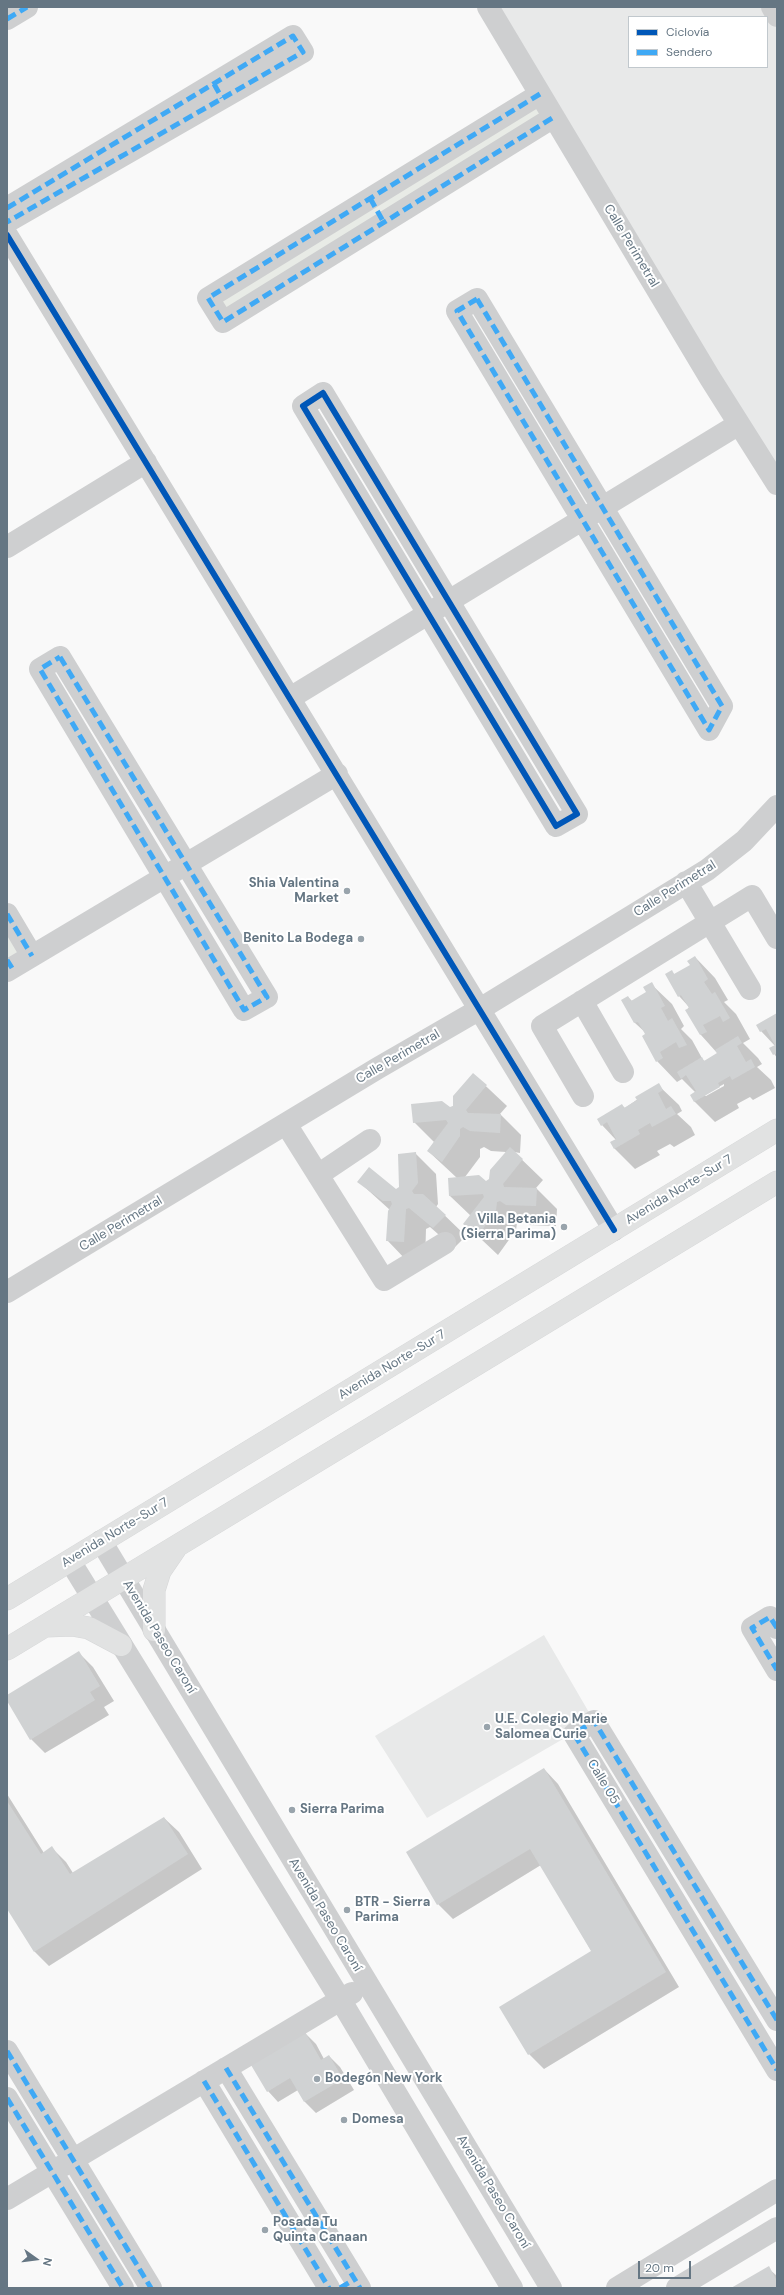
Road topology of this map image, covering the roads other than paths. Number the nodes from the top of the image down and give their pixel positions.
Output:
1 (27, 7) edge
2 (488, 7) edge
3 (772, 7) edge
4 (777, 16) edge
5 (7, 19) edge
6 (540, 94) junction
7 (554, 117) junction
8 (370, 198) junction
9 (7, 208) edge
10 (7, 222) edge
11 (384, 223) junction
12 (7, 235) edge
13 (739, 424) junction
14 (146, 462) junction
15 (777, 484) edge
16 (603, 507) junction
17 (582, 519) junction
18 (7, 547) edge
19 (449, 601) junction
20 (428, 614) junction
21 (290, 698) junction
22 (337, 774) junction
23 (777, 806) edge
24 (186, 864) junction
25 (165, 877) junction
26 (686, 882) junction
27 (7, 914) edge
28 (710, 922) junction
29 (777, 938) edge
30 (32, 956) junction
31 (9, 966) edge
32 (750, 990) dead end
33 (582, 1001) junction
34 (480, 1010) junction
35 (623, 1072) dead end
36 (583, 1096) dead end
37 (286, 1124) junction
38 (777, 1130) edge
39 (370, 1140) dead end
40 (318, 1175) junction
41 (777, 1182) edge
42 (614, 1230) junction
43 (445, 1243) dead end
44 (9, 1288) edge
45 (101, 1542) junction
46 (181, 1542) junction
47 (70, 1561) junction
48 (124, 1578) junction
49 (92, 1598) junction
50 (7, 1599) edge
51 (45, 1626) junction
52 (777, 1628) edge
53 (154, 1630) junction
54 (121, 1645) junction
55 (7, 1649) edge
56 (777, 1670) edge
57 (367, 1985) junction
58 (340, 1999) junction
59 (777, 2020) edge
60 (7, 2051) edge
61 (226, 2068) junction
62 (777, 2070) edge
63 (204, 2081) junction
64 (7, 2098) edge
65 (73, 2160) junction
66 (52, 2172) junction
67 (777, 2190) edge
68 (7, 2200) edge
69 (777, 2228) edge
70 (352, 2285) edge
71 (123, 2288) edge
72 (151, 2288) edge
73 (329, 2288) edge
74 (512, 2288) edge
75 (550, 2288) edge
76 (617, 2288) edge
77 (677, 2288) edge

1 - 5 street
2 - 6 street, Calle Perimetral
3 - 4 street
6 - 7 street, Calle Perimetral
6 - 8 street
7 - 11 street
7 - 13 street, Calle Perimetral
8 - 11 street
8 - 11 street
9 - 10 street
12 - 14 street
13 - 15 street, Calle Perimetral
13 - 16 street
14 - 18 street
14 - 21 street
16 - 17 street
16 - 17 street
16 - 17 street
17 - 19 street
19 - 20 street
19 - 20 street
19 - 20 street
20 - 21 street
21 - 22 street
22 - 24 street
22 - 34 street
23 - 26 street, Calle Perimetral
24 - 25 street
24 - 25 street
24 - 25 street
25 - 30 street
26 - 28 street
26 - 34 street, Calle Perimetral
27 - 30 street
28 - 29 street
28 - 32 street
28 - 33 street
30 - 31 street
33 - 35 street
33 - 36 street
34 - 37 street, Calle Perimetral
34 - 42 street
37 - 40 street
37 - 44 street, Calle Perimetral
38 - 42 main road, Avenida Norte-Sur 7
39 - 40 street
40 - 43 street
41 - 46 main road
42 - 45 main road, Avenida Norte-Sur 7
45 - 47 main road, Avenida Norte-Sur 7
45 - 48 street, Avenida Paseo Caroní
46 - 48 main road
46 - 53 main road
47 - 49 street
47 - 50 main road, Avenida Norte-Sur 7
48 - 49 main road
48 - 53 street, Avenida Paseo Caroní
49 - 51 main road
49 - 54 street
51 - 54 main road
51 - 55 main road
52 - 56 street
53 - 57 street, Avenida Paseo Caroní
54 - 58 street
57 - 58 street
57 - 75 street, Avenida Paseo Caroní
58 - 61 street
58 - 74 street
59 - 62 street, Calle 05
60 - 65 street
61 - 63 street
61 - 70 street
63 - 65 street
63 - 73 street
64 - 66 street
65 - 66 street
65 - 72 street
66 - 68 street
66 - 71 street
67 - 76 street
69 - 77 street

